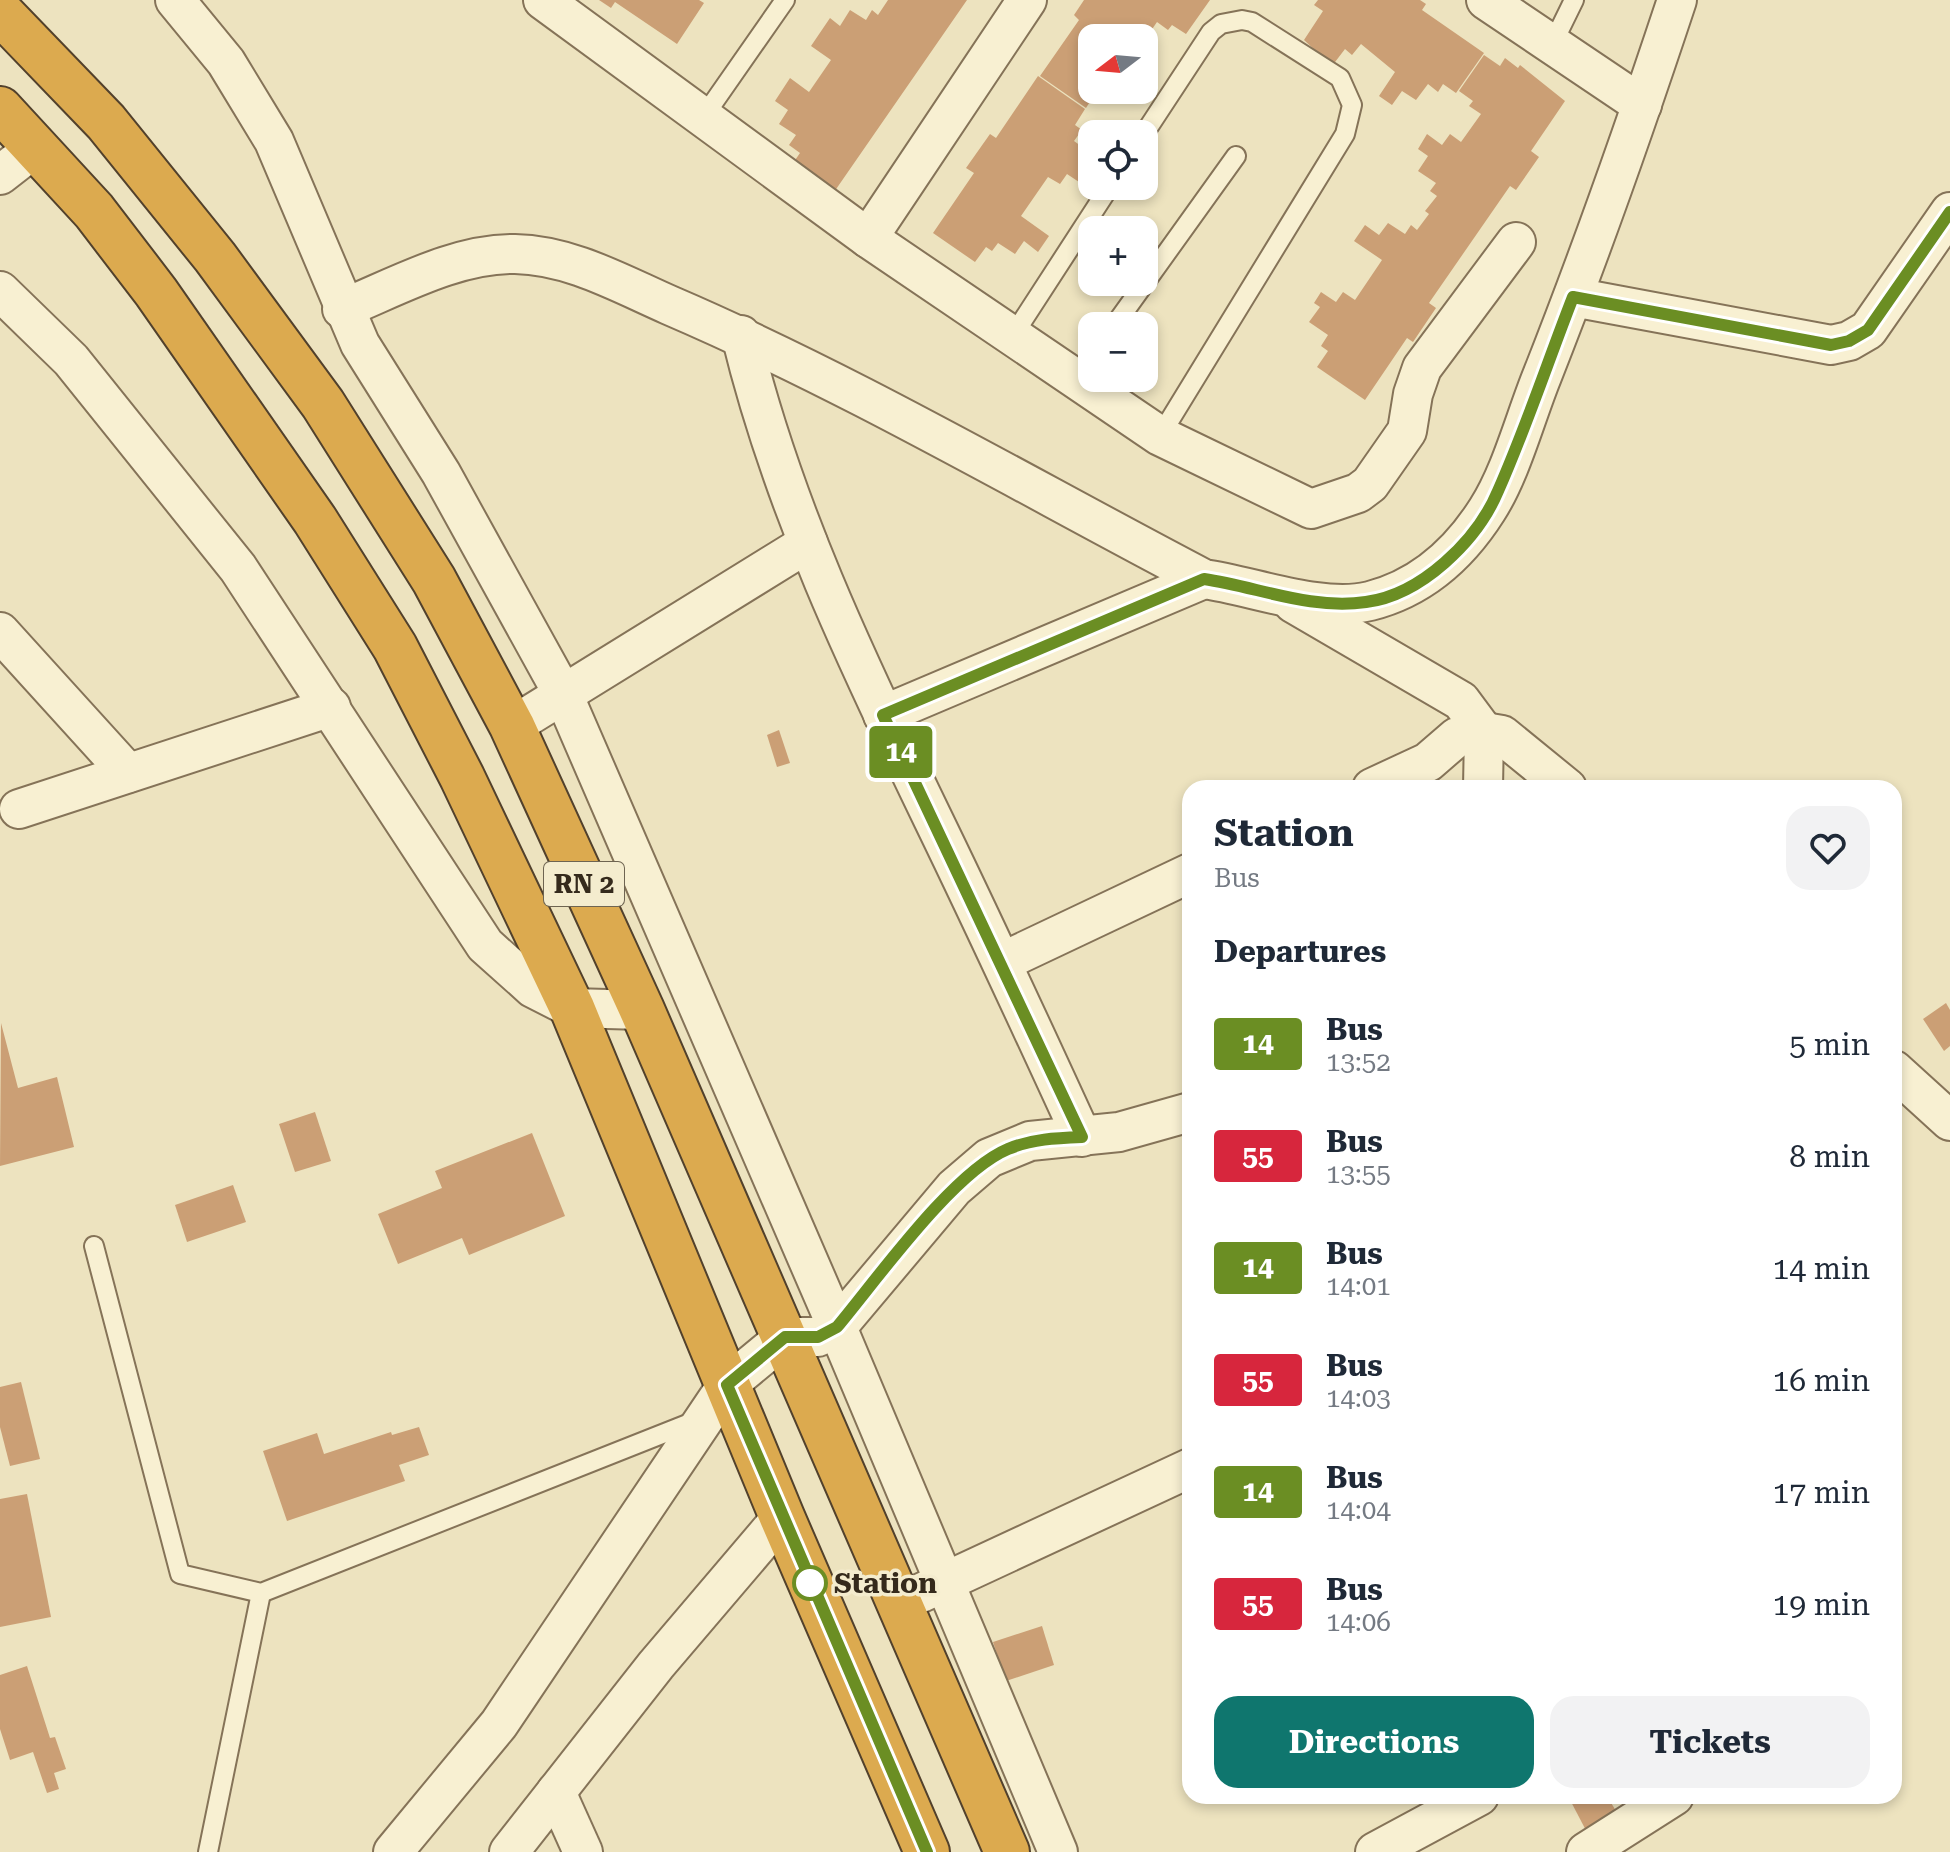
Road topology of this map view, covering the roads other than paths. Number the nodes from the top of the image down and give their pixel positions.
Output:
1 (543, 0) edge
2 (785, 0) edge
3 (1027, 0) edge
4 (1486, 0) edge
5 (1574, 0) edge
6 (1677, 0) edge
7 (189, 8) edge
8 (0, 12) edge
9 (1551, 47) junction
10 (1642, 105) junction
11 (0, 109) edge
12 (702, 119) junction
13 (1153, 120) edge
14 (36, 147) junction
15 (1236, 156) dead end
16 (0, 175) edge
17 (1101, 200) edge
18 (1950, 212) edge
19 (868, 238) junction
20 (1516, 242) dead end
21 (0, 291) edge
22 (1573, 297) junction
23 (342, 309) junction
24 (1124, 312) edge
25 (741, 335) junction
26 (1012, 337) junction
27 (1078, 365) edge
28 (1111, 392) edge
29 (1160, 436) junction
30 (808, 543) junction
31 (1204, 579) junction
32 (1289, 600) junction
33 (0, 632) edge
34 (563, 694) junction
35 (331, 707) junction
36 (883, 715) junction
37 (512, 726) junction
38 (1484, 732) junction
39 (128, 773) junction
40 (1389, 780) edge
41 (1483, 780) edge
42 (1557, 780) edge
43 (19, 809) dead end
44 (1182, 877) edge
45 (1002, 962) junction
46 (572, 1008) junction
47 (642, 1010) junction
48 (1902, 1077) edge
49 (1182, 1114) edge
50 (1950, 1121) edge
51 (1082, 1137) junction
52 (94, 1246) dead end
53 (837, 1327) junction
54 (785, 1337) junction
55 (717, 1401) junction
56 (1182, 1472) edge
57 (782, 1517) junction
58 (942, 1583) junction
59 (261, 1593) junction
60 (900, 1602) junction
61 (556, 1792) junction
62 (1464, 1804) edge
63 (1661, 1804) edge
64 (208, 1852) edge
65 (393, 1852) edge
66 (509, 1852) edge
67 (583, 1852) edge
68 (927, 1852) edge
69 (1007, 1852) edge
70 (1058, 1852) edge
71 (1375, 1852) edge
72 (1586, 1852) edge

1 - 12 street
2 - 12 lane
3 - 19 street
4 - 9 street
5 - 9 lane
6 - 10 street
7 - 23 street
8 - 37 highway, RN 2
9 - 10 street
10 - 22 street
11 - 14 highway, RN 2
12 - 19 street
13 - 29 lane
14 - 16 street
14 - 46 highway, RN 2
15 - 24 lane
17 - 26 lane
18 - 22 street
19 - 26 street
20 - 29 street
21 - 35 street
22 - 32 street
23 - 25 street
23 - 34 street
25 - 30 street
25 - 31 street
26 - 27 street
28 - 29 street
30 - 34 street
30 - 36 street
31 - 32 street
31 - 36 street
32 - 38 street
33 - 39 street
34 - 37 street
34 - 53 street
35 - 39 street
35 - 46 street
36 - 45 street
37 - 47 highway, RN 2
38 - 40 street
38 - 41 street
38 - 42 street
39 - 43 street
44 - 45 street
45 - 51 street
46 - 47 street
46 - 55 highway, RN 2
47 - 54 highway, RN 2
48 - 50 street
49 - 51 street
51 - 53 street
52 - 59 lane
53 - 54 street
53 - 58 street
54 - 55 street
54 - 60 highway, RN 2
55 - 57 highway, RN 2
55 - 59 lane
55 - 65 street
56 - 58 street
57 - 61 street
57 - 68 highway, RN 2
58 - 60 street
58 - 70 street
59 - 64 lane
60 - 69 highway, RN 2
61 - 66 street
61 - 67 street
62 - 71 street
63 - 72 street

